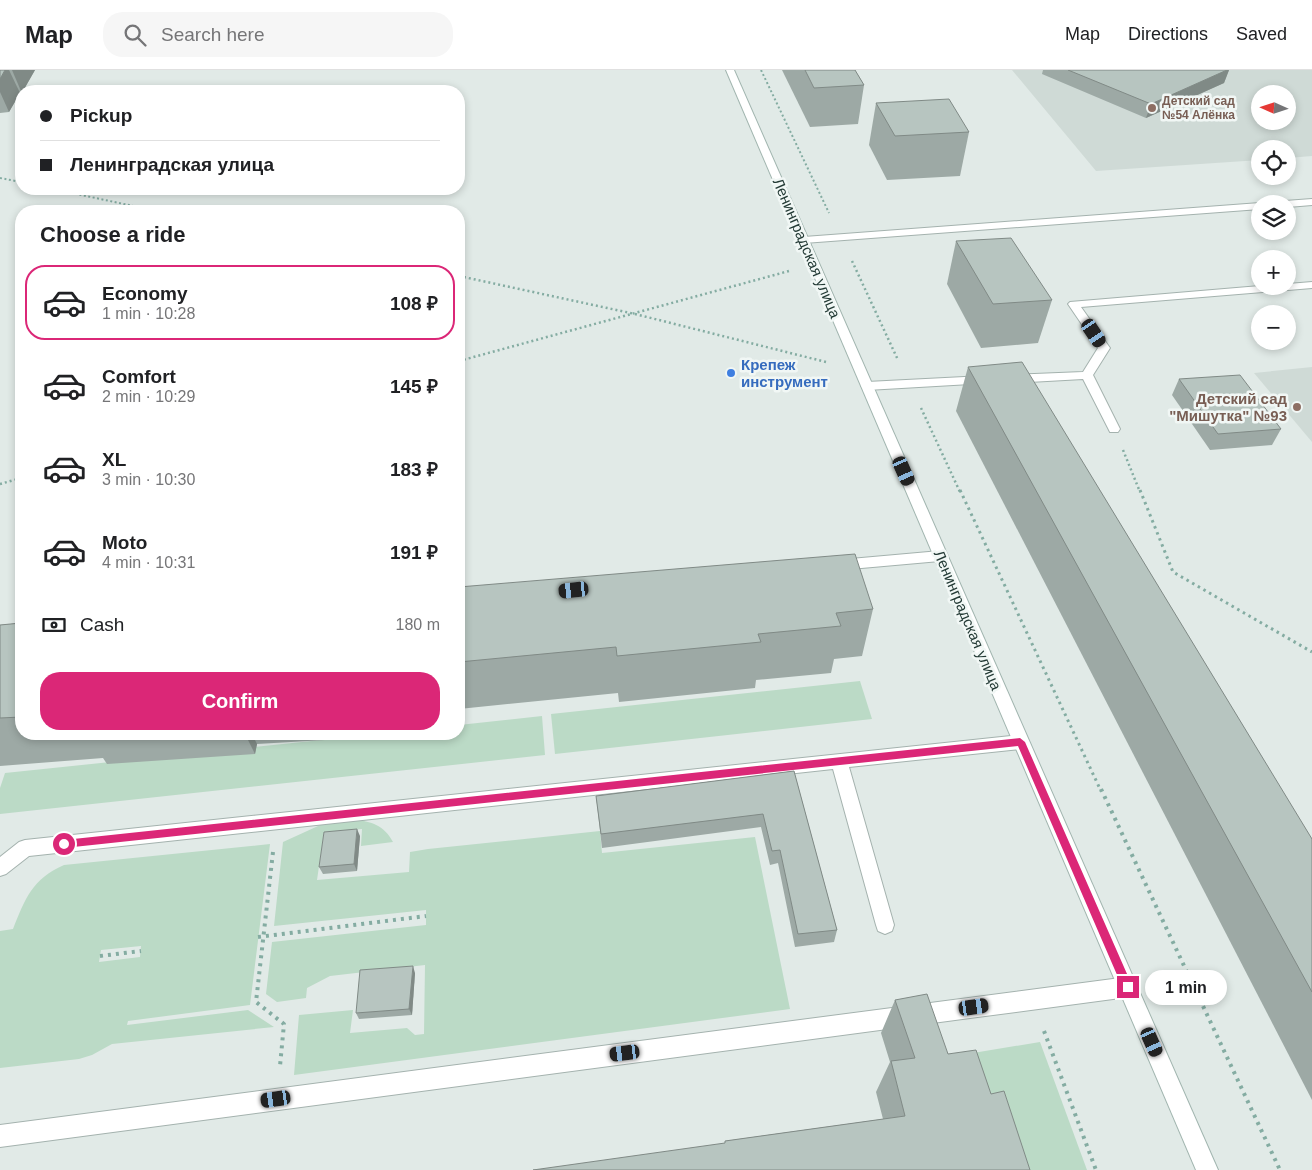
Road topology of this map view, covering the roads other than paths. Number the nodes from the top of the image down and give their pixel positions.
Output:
1 (730, 70) edge
2 (1312, 202) edge
3 (1296, 203) edge
4 (1251, 207) edge
5 (804, 240) junction
6 (1312, 285) edge
7 (1087, 375) junction
8 (867, 386) junction
9 (1114, 429) road end
10 (940, 556) junction
11 (822, 567) edge
12 (1020, 742) junction
13 (839, 762) junction
14 (0, 868) edge
15 (885, 925) dead end
16 (1128, 987) junction
17 (0, 1136) edge
18 (1207, 1170) edge

1 - 5 street, Ленинградская улица
2 - 3 street
4 - 5 street
5 - 8 street, Ленинградская улица
6 - 7 street
7 - 8 street
7 - 9 street
8 - 10 street, Ленинградская улица
10 - 11 street
10 - 12 street, Ленинградская улица
12 - 13 street
12 - 16 street, Ленинградская улица
13 - 14 street
13 - 15 street
16 - 17 street
16 - 18 street, Ленинградская улица

